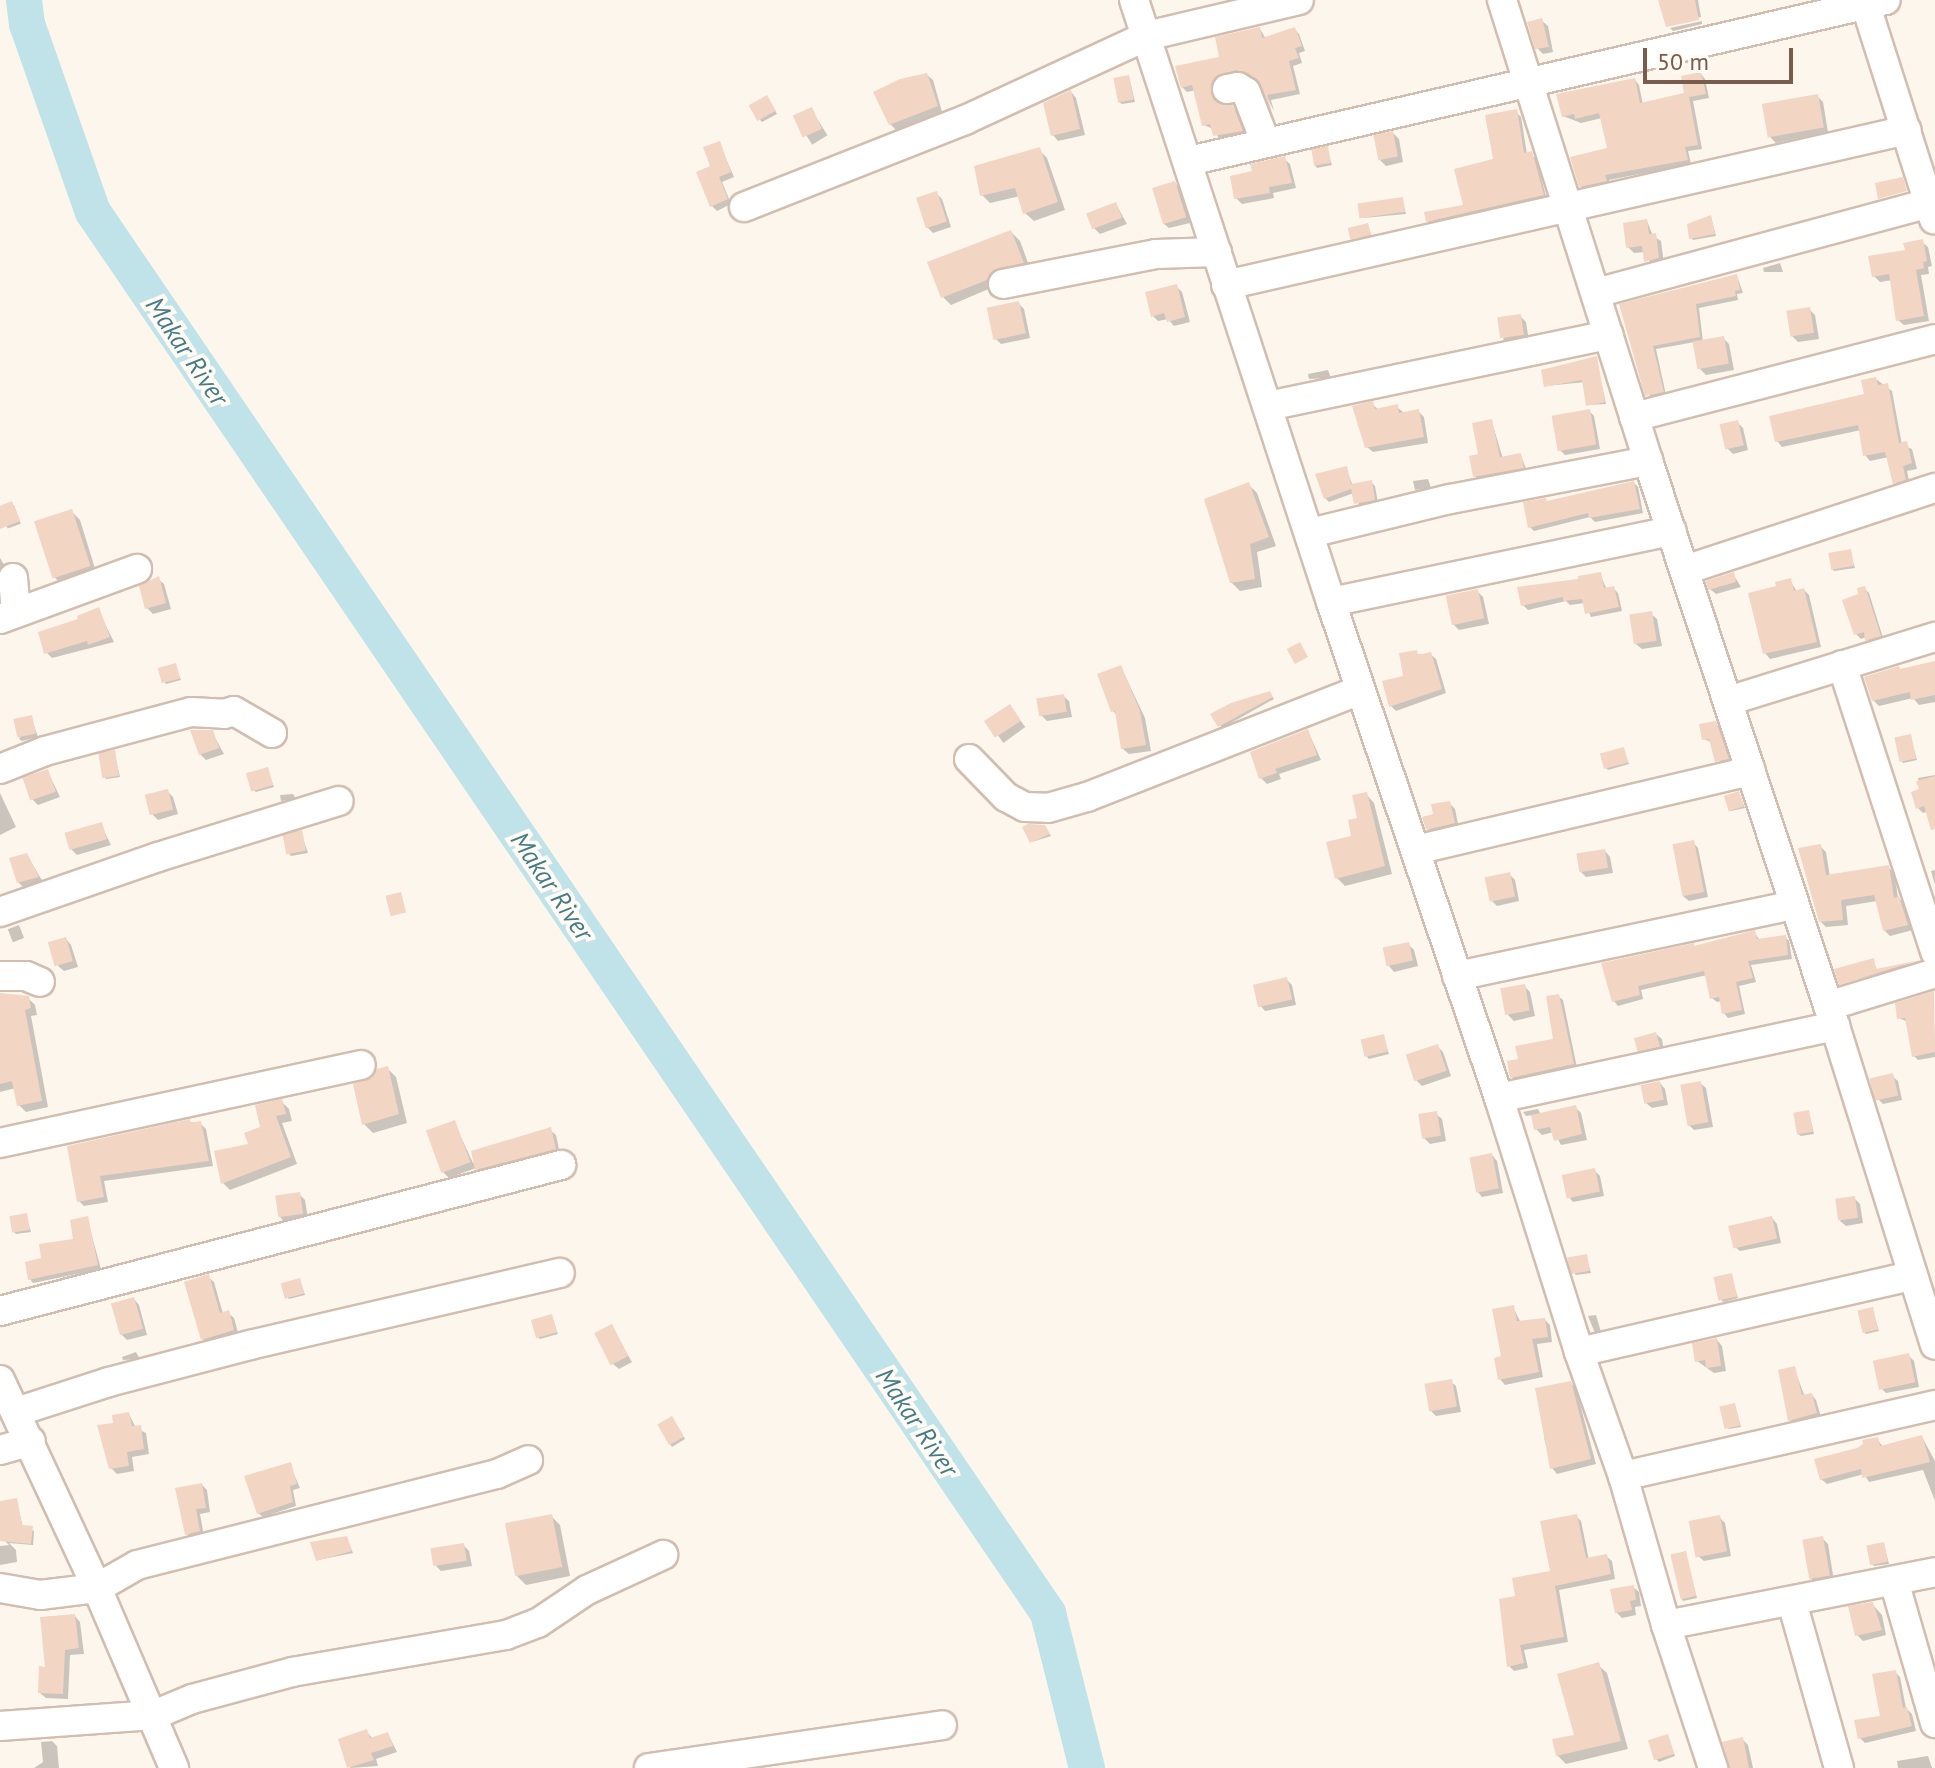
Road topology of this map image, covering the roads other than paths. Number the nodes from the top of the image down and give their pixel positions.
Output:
1 (1134, 0) edge
2 (1299, 0) edge
3 (1502, 0) edge
4 (1876, 3) edge
5 (1147, 36) junction
6 (1529, 85) junction
7 (1227, 89) dead end
8 (1907, 130) junction
9 (1265, 141) junction
10 (1189, 161) junction
11 (1569, 204) junction
12 (744, 207) dead end
13 (1932, 212) edge
14 (1217, 252) junction
15 (1003, 284) dead end
16 (1226, 285) junction
17 (1596, 293) junction
18 (1609, 335) junction
19 (1935, 339) edge
20 (1268, 406) junction
21 (1634, 417) junction
22 (1648, 461) junction
23 (1935, 488) edge
24 (1672, 531) junction
25 (1310, 533) junction
26 (137, 569) dead end
27 (1685, 570) junction
28 (13, 578) dead end
29 (1331, 602) junction
30 (8, 616) edge
31 (1935, 637) edge
32 (1842, 665) junction
33 (1360, 690) junction
34 (1728, 701) junction
35 (272, 733) dead end
36 (969, 759) dead end
37 (0, 769) edge
38 (1751, 771) junction
39 (339, 801) dead end
40 (1416, 850) junction
41 (1793, 905) junction
42 (0, 912) edge
43 (1935, 952) edge
44 (1935, 973) edge
45 (0, 976) edge
46 (1457, 976) junction
47 (40, 982) dead end
48 (1832, 1016) junction
49 (361, 1065) dead end
50 (1499, 1098) junction
51 (0, 1143) edge
52 (561, 1165) dead end
53 (560, 1273) dead end
54 (1911, 1276) junction
55 (0, 1311) edge
56 (1935, 1345) edge
57 (1579, 1352) junction
58 (0, 1380) edge
59 (1935, 1405) edge
60 (16, 1412) junction
61 (31, 1441) junction
62 (0, 1450) edge
63 (528, 1460) dead end
64 (1623, 1476) junction
65 (663, 1555) dead end
66 (1935, 1572) edge
67 (1894, 1581) junction
68 (0, 1588) edge
69 (97, 1588) junction
70 (1792, 1602) junction
71 (1666, 1625) junction
72 (154, 1715) junction
73 (1935, 1723) edge
74 (942, 1725) dead end
75 (0, 1726) edge
76 (174, 1768) edge
77 (649, 1768) edge
78 (1713, 1768) edge
79 (1839, 1768) edge

1 - 5 street
2 - 5 street
3 - 6 street
4 - 6 street
4 - 8 street
5 - 10 street
5 - 12 street
6 - 9 street
6 - 11 street
7 - 9 street
8 - 11 street
8 - 13 street
9 - 10 street
10 - 14 street
11 - 16 street
11 - 17 street
13 - 17 street
14 - 15 street
14 - 16 street
16 - 20 street
17 - 18 street
18 - 20 street
18 - 21 street
19 - 21 street
20 - 25 street
21 - 22 street
22 - 24 street
22 - 25 street
23 - 27 street
24 - 27 street
24 - 29 street
25 - 29 street
26 - 30 street
27 - 34 street
28 - 30 street
29 - 33 street
31 - 32 street
32 - 34 street
32 - 43 street
33 - 36 street
33 - 40 street
34 - 38 street
35 - 37 street
38 - 40 street
38 - 41 street
39 - 42 street
40 - 46 street
41 - 46 street
41 - 48 street
44 - 48 street
45 - 47 street
46 - 50 street
48 - 50 street
48 - 54 street
49 - 51 street
50 - 57 street
52 - 55 street
53 - 60 street
54 - 56 street
54 - 57 street
57 - 64 street
58 - 60 street
59 - 64 street
60 - 61 street
61 - 62 street
61 - 69 street
63 - 69 street
64 - 71 street
65 - 72 street
66 - 67 street
67 - 70 street
67 - 73 street
68 - 69 street
69 - 72 street
70 - 71 street
70 - 79 street
71 - 78 street
72 - 75 street
72 - 76 street
74 - 77 street

